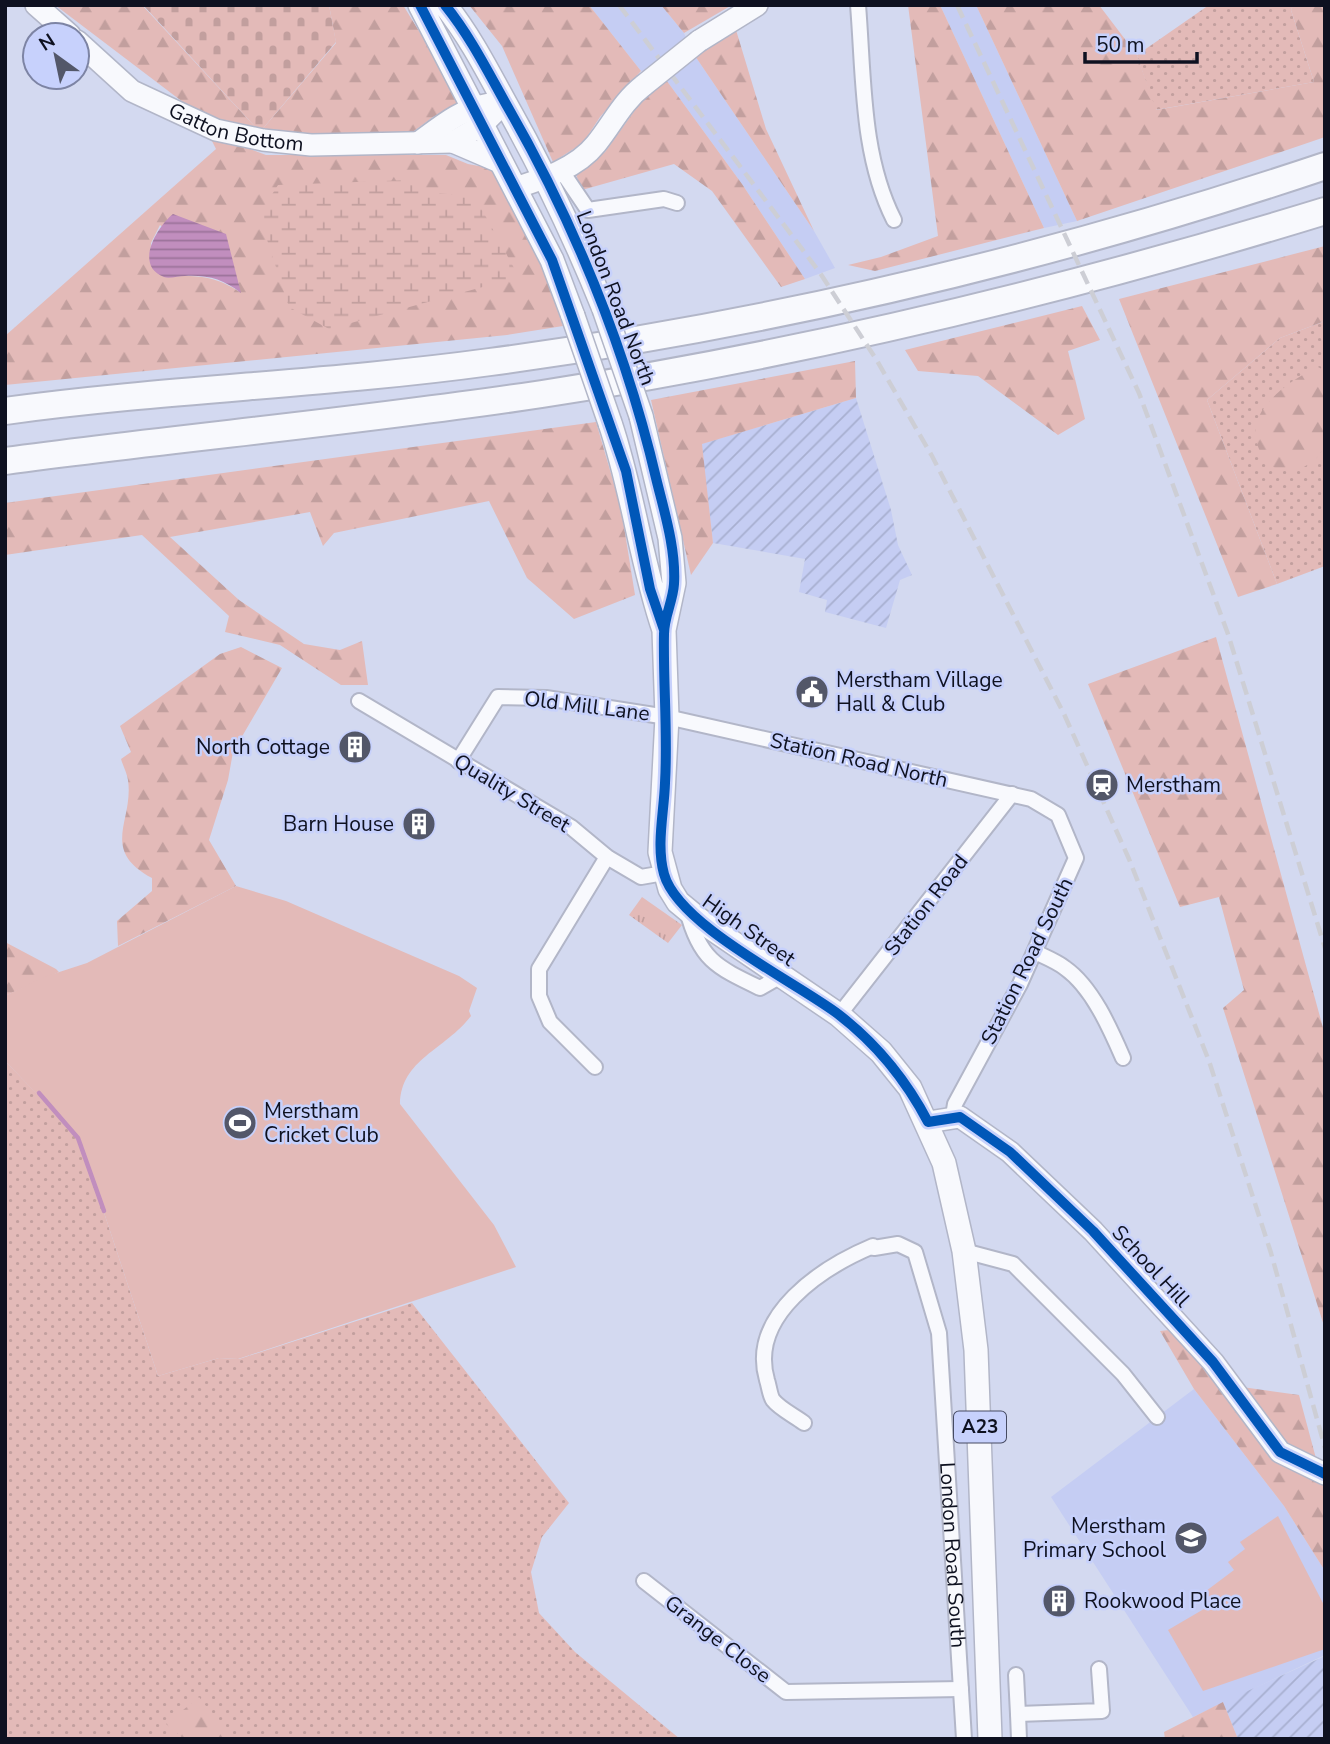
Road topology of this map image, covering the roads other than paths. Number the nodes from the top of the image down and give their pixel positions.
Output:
1 (36, 5) edge
2 (420, 5) edge
3 (445, 5) edge
4 (757, 5) edge
5 (858, 5) edge
6 (55, 21) edge
7 (91, 54) edge
8 (505, 102) junction
9 (477, 116) junction
10 (453, 142) junction
11 (418, 143) junction
12 (502, 163) junction
13 (1325, 166) edge
14 (553, 174) junction
15 (515, 188) junction
16 (677, 203) dead end
17 (1325, 211) edge
18 (894, 220) dead end
19 (5, 411) edge
20 (5, 461) edge
21 (664, 630) junction
22 (359, 701) dead end
23 (667, 717) junction
24 (458, 761) junction
25 (1012, 794) junction
26 (1049, 808) joint
27 (607, 856) junction
28 (664, 873) junction
29 (1035, 952) junction
30 (839, 1015) junction
31 (1123, 1058) dead end
32 (595, 1068) dead end
33 (953, 1116) junction
34 (928, 1122) junction
35 (964, 1251) junction
36 (1157, 1417) dead end
37 (803, 1423) dead end
38 (1325, 1474) edge
39 (644, 1581) dead end
40 (1099, 1669) dead end
41 (1016, 1675) dead end
42 (961, 1689) junction
43 (1018, 1714) junction
44 (964, 1739) edge
45 (990, 1739) edge
46 (1019, 1739) edge

1 - 6 street
2 - 9 main road, London Road North / A23
3 - 8 main road, London Road North / A23
4 - 14 street, bridge
5 - 18 street
7 - 11 street, Gatton Bottom
8 - 9 street, Gatton Bottom
8 - 14 main road, London Road North / A23
9 - 10 street, Gatton Bottom
9 - 11 street, Gatton Bottom
9 - 12 main road, London Road North / A23
10 - 11 street, Gatton Bottom
10 - 12 street
12 - 15 main road, London Road North / A23
13 - 19 highway
14 - 15 street
14 - 16 street
14 - 21 main road, London Road North / A23, bridge
15 - 21 main road, London Road North / A23, bridge
17 - 20 highway
21 - 23 main road, London Road North / A23
22 - 24 street, Quality Street
23 - 24 street, Old Mill Lane
23 - 25 street, Station Road North
23 - 28 main road, High Street / A23
24 - 27 street, Quality Street
25 - 26 street, Station Road North
25 - 30 street, Station Road
26 - 29 street, Station Road South
27 - 28 street, Quality Street
27 - 32 street
28 - 30 main road, High Street / A23
29 - 31 street
29 - 33 street, Station Road South
30 - 34 main road, High Street / A23
33 - 34 street
33 - 38 street, School Hill
34 - 35 main road, London Road South / A23
35 - 36 street
35 - 45 main road, London Road South / A23
37 - 42 street, London Road South
39 - 42 street, Grange Close
40 - 43 street
41 - 43 street
42 - 44 street, London Road South
43 - 46 street

